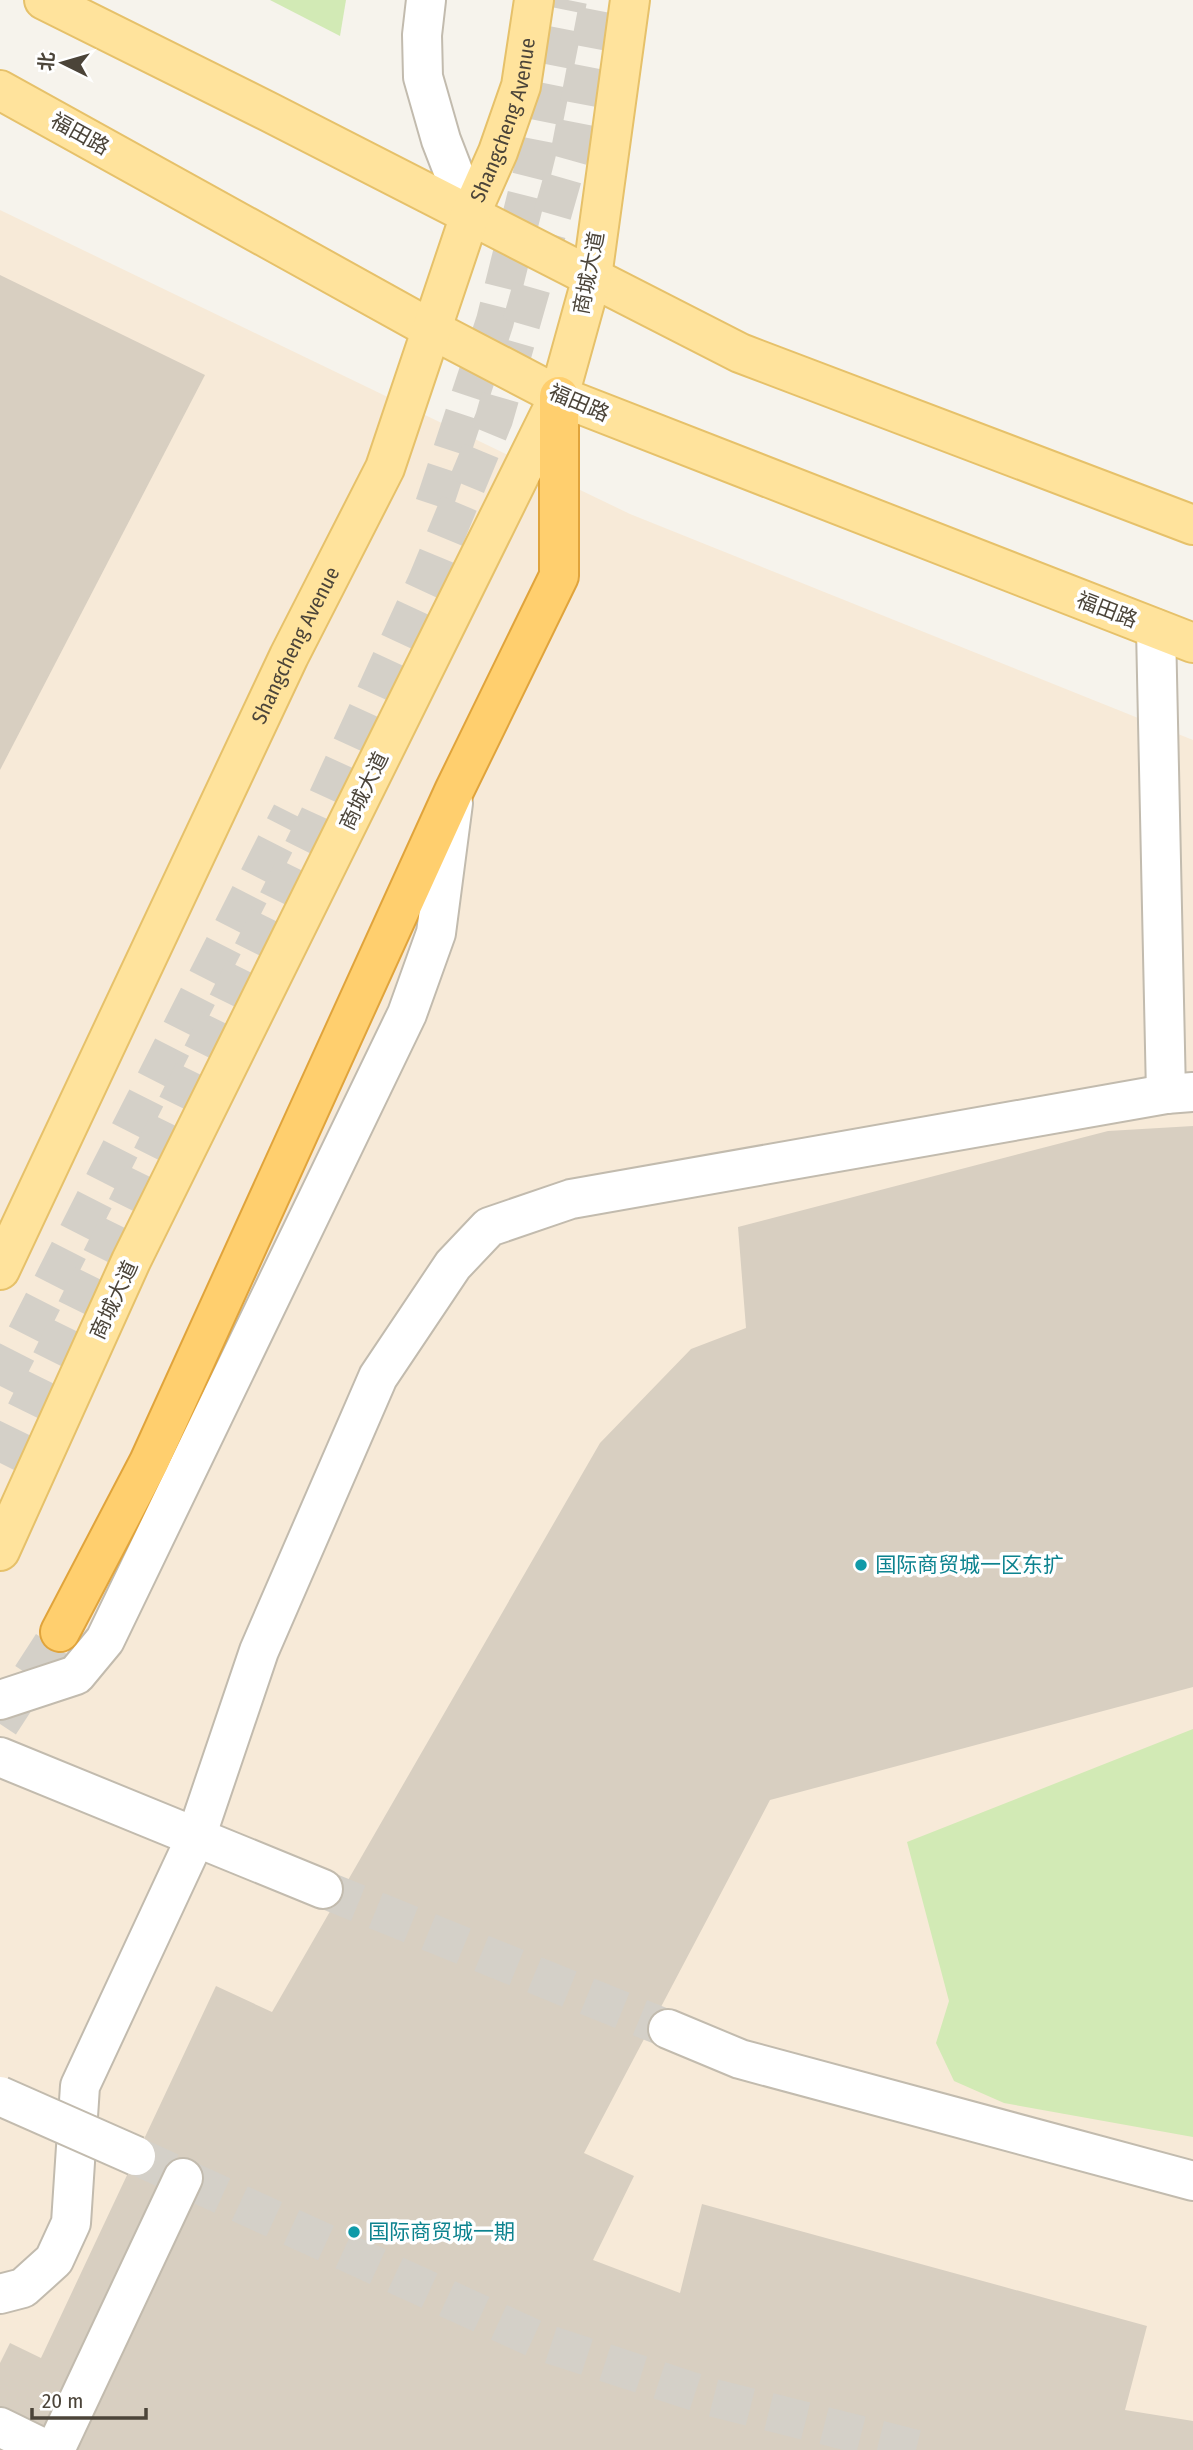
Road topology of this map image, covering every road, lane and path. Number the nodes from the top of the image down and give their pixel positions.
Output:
1 (44, 0) edge
2 (426, 0) edge
3 (534, 0) edge
4 (630, 0) edge
5 (0, 90) edge
6 (470, 215) junction
7 (592, 277) junction
8 (431, 329) junction
9 (559, 396) junction
10 (1193, 525) edge
11 (1156, 629) junction
12 (1193, 643) edge
13 (454, 791) junction
14 (1180, 1093) edge
15 (0, 1270) edge
16 (0, 1551) edge
17 (60, 1632) tunnel mouth
18 (0, 1700) edge
19 (0, 1757) edge
20 (196, 1837) junction
21 (323, 1889) tunnel mouth
22 (668, 2029) tunnel mouth
23 (0, 2096) edge
24 (136, 2156) tunnel mouth
25 (183, 2178) dead end
26 (1193, 2181) edge
27 (11, 2291) edge
28 (0, 2427) edge
29 (47, 2450) edge
30 (55, 2450) edge

1 - 6 main road
2 - 6 street
3 - 6 main road, Shangcheng Avenue
4 - 7 main road, 商城大道
5 - 8 main road, 福田路
6 - 7 main road
6 - 8 main road, Shangcheng Avenue
7 - 9 main road, 商城大道
7 - 10 main road
8 - 9 main road, 福田路
8 - 15 main road, Shangcheng Avenue
9 - 11 main road, 福田路
9 - 13 highway
9 - 16 main road, 商城大道
11 - 12 main road, 福田路
11 - 14 street
13 - 17 highway
13 - 18 street
14 - 20 street
19 - 20 street
20 - 21 street
20 - 27 street
22 - 26 street
23 - 24 street, bridge
25 - 30 street
28 - 29 street

